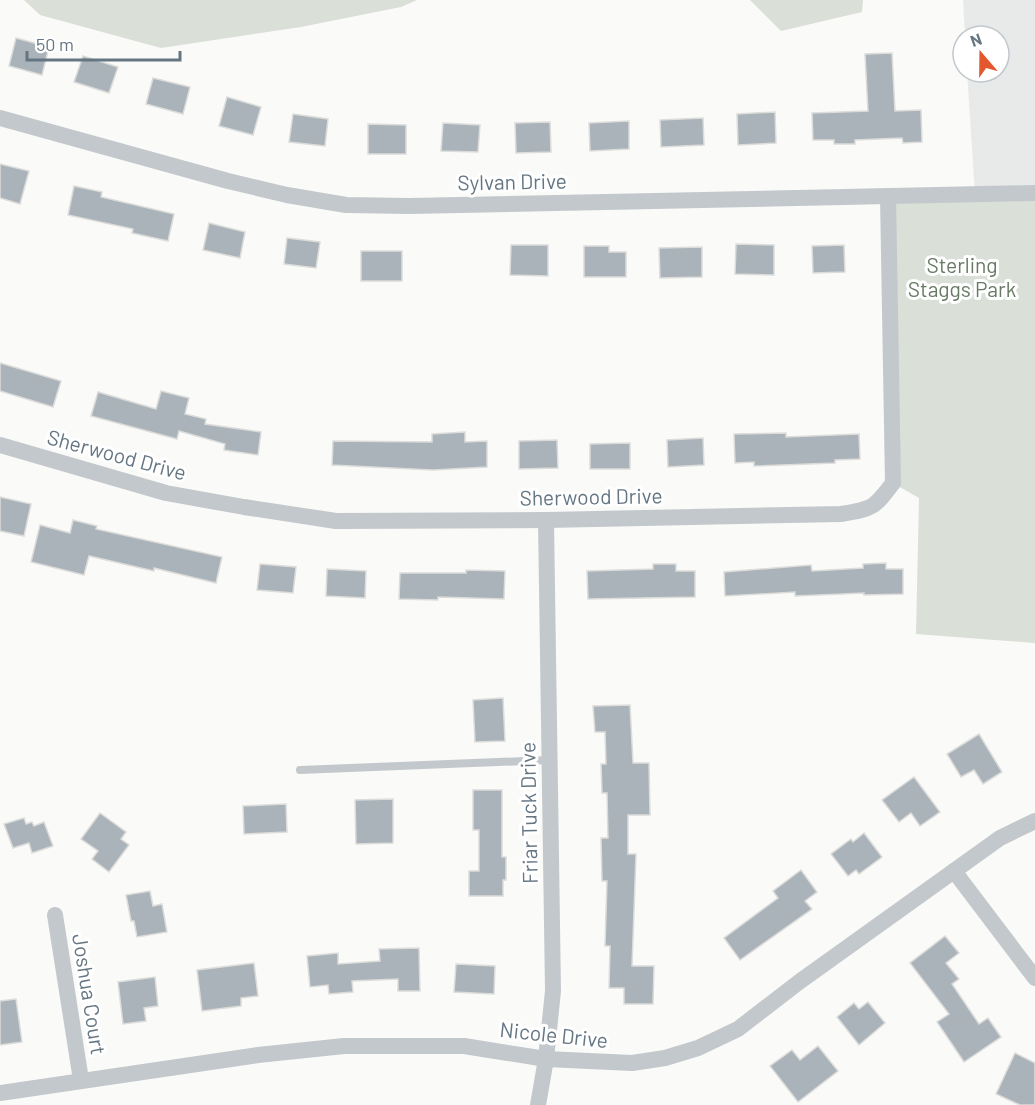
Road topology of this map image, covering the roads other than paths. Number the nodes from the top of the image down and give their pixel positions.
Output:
1 (0, 118) edge
2 (1035, 193) edge
3 (888, 196) junction
4 (0, 445) edge
5 (546, 520) junction
6 (549, 760) junction
7 (300, 770) dead end
8 (1035, 821) edge
9 (954, 871) junction
10 (55, 915) dead end
11 (1035, 978) edge
12 (546, 1059) junction
13 (81, 1080) junction
14 (0, 1093) edge
15 (538, 1105) edge

1 - 3 street, Sylvan Drive
2 - 3 street, Sylvan Drive
3 - 5 street, Sherwood Drive
4 - 5 street, Sherwood Drive
5 - 6 street, Friar Tuck Drive
6 - 7 lane
6 - 12 street, Friar Tuck Drive
8 - 9 street, Nicole Drive
9 - 11 street
9 - 12 street, Nicole Drive
10 - 13 street, Joshua Court
12 - 13 street, Nicole Drive
12 - 15 street, Friar Tuck Drive
13 - 14 street, Nicole Drive

